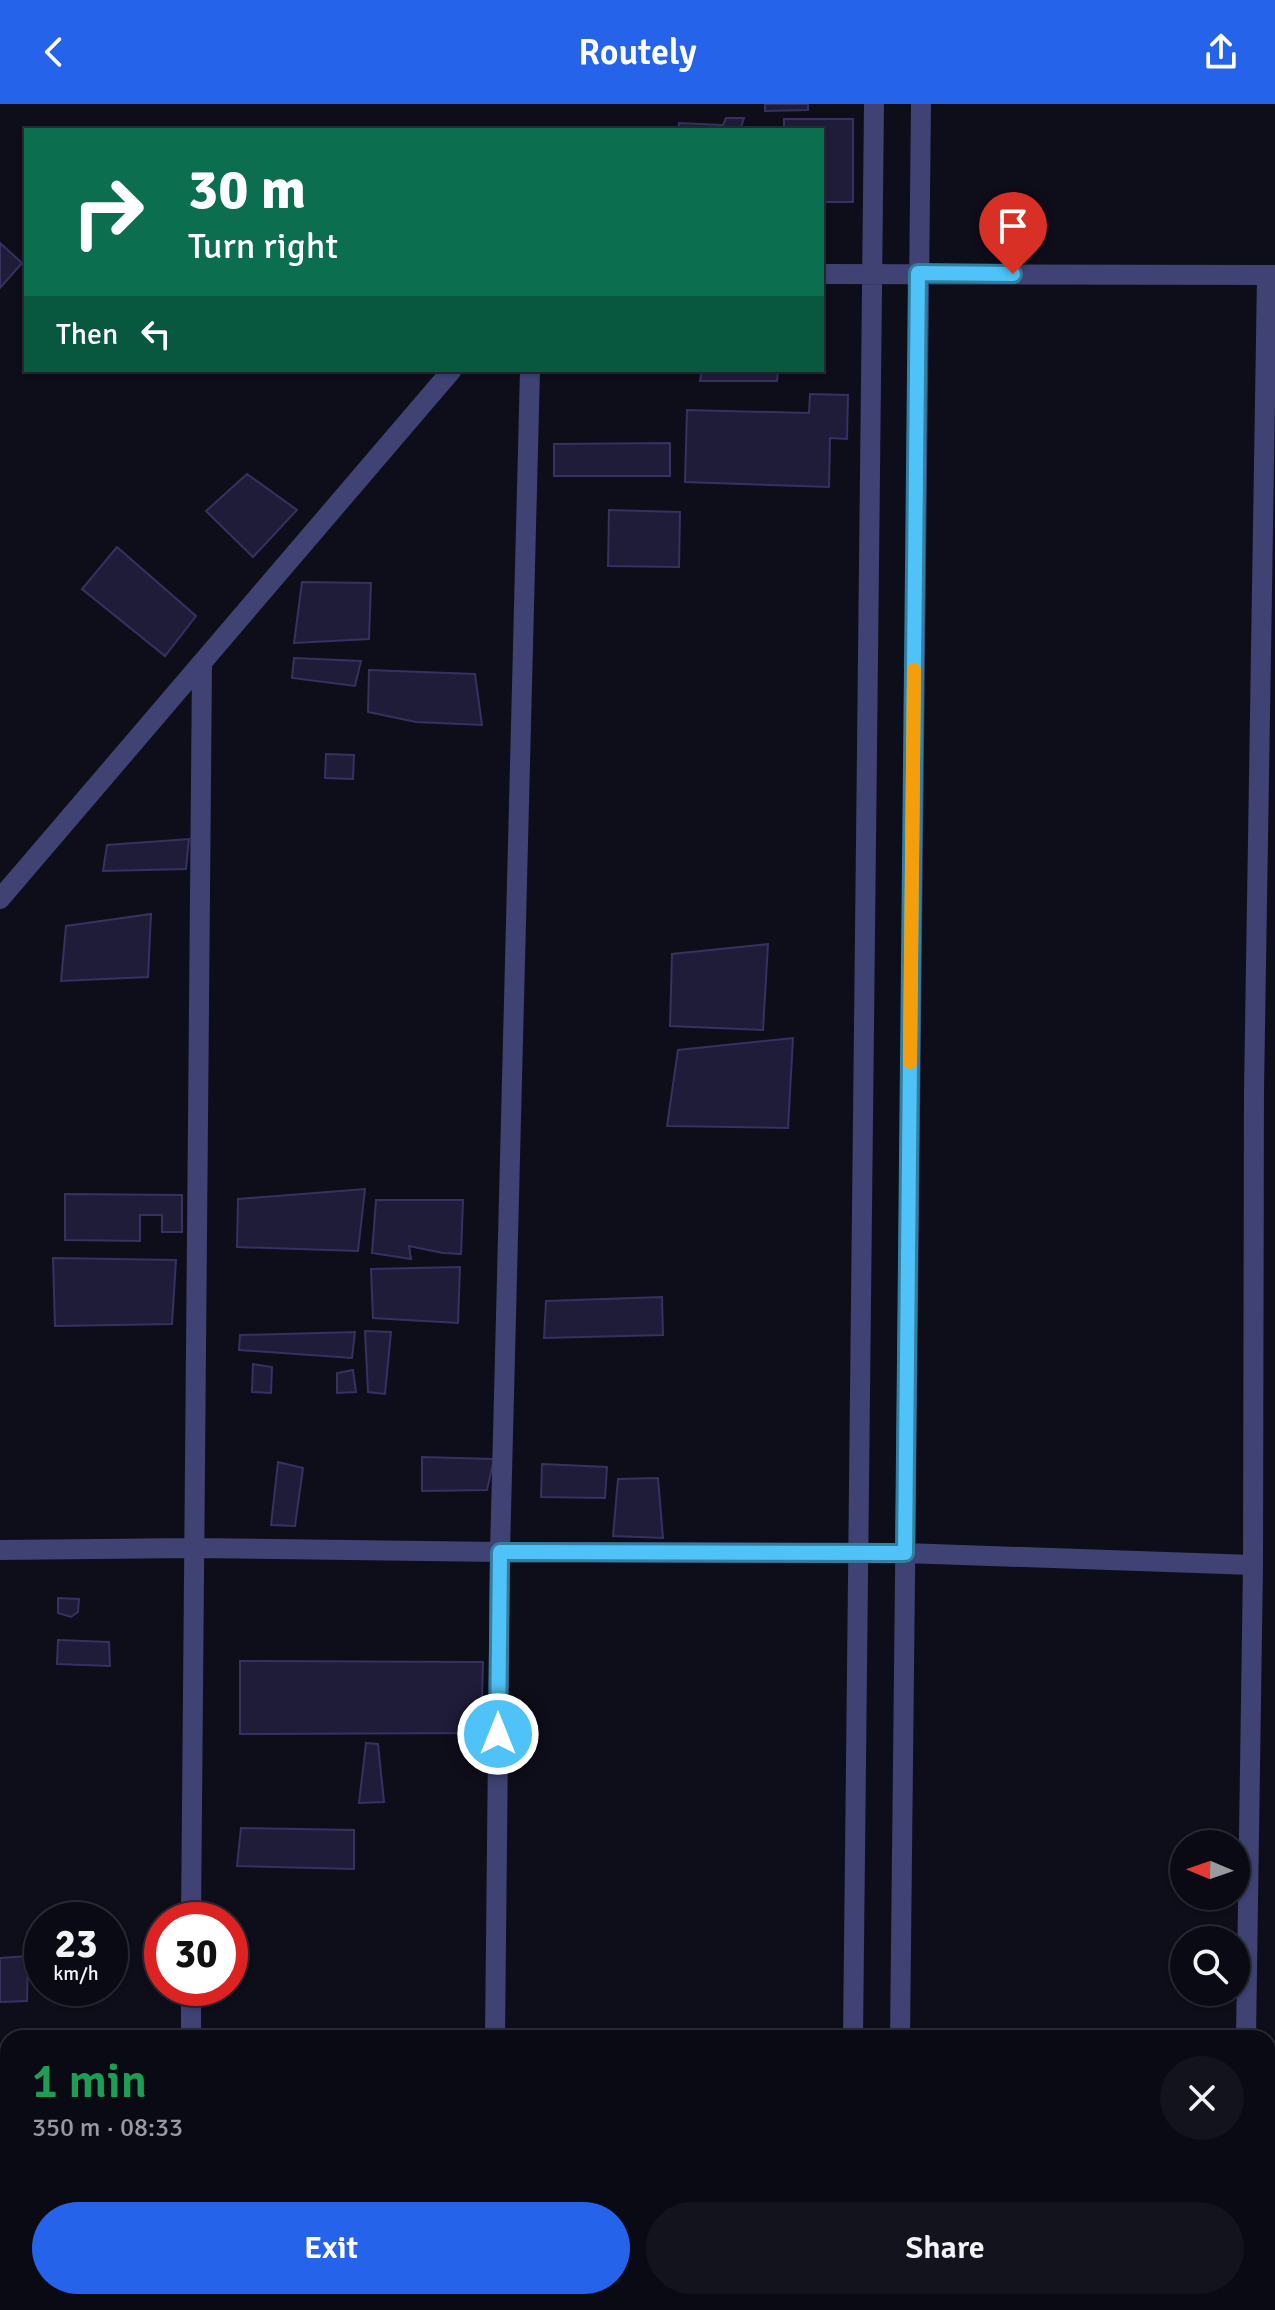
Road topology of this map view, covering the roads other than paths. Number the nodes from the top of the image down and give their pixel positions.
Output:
1 (874, 104) edge
2 (921, 104) edge
3 (872, 273) junction
4 (918, 273) junction
5 (824, 274) edge
6 (1271, 275) edge
7 (450, 372) edge
8 (530, 372) edge
9 (202, 665) junction
10 (0, 899) edge
11 (1254, 1090) junction
12 (1275, 1090) edge
13 (193, 1548) junction
14 (0, 1550) edge
15 (500, 1552) junction
16 (857, 1553) junction
17 (905, 1553) junction
18 (1253, 1565) junction
19 (191, 1902) edge
20 (191, 2006) edge
21 (191, 2030) edge
22 (495, 2030) edge
23 (853, 2030) edge
24 (900, 2030) edge
25 (1246, 2030) edge

1 - 3 street
2 - 4 street
3 - 4 street
3 - 5 street
3 - 16 street
4 - 6 street
4 - 17 street
6 - 11 street
7 - 9 street
8 - 15 street
9 - 10 street
9 - 13 street
11 - 12 street
11 - 18 street
13 - 14 street
13 - 15 street
13 - 19 street
15 - 16 street
15 - 22 street
16 - 17 street
16 - 23 street
17 - 18 street
17 - 24 street
18 - 25 street
20 - 21 street

